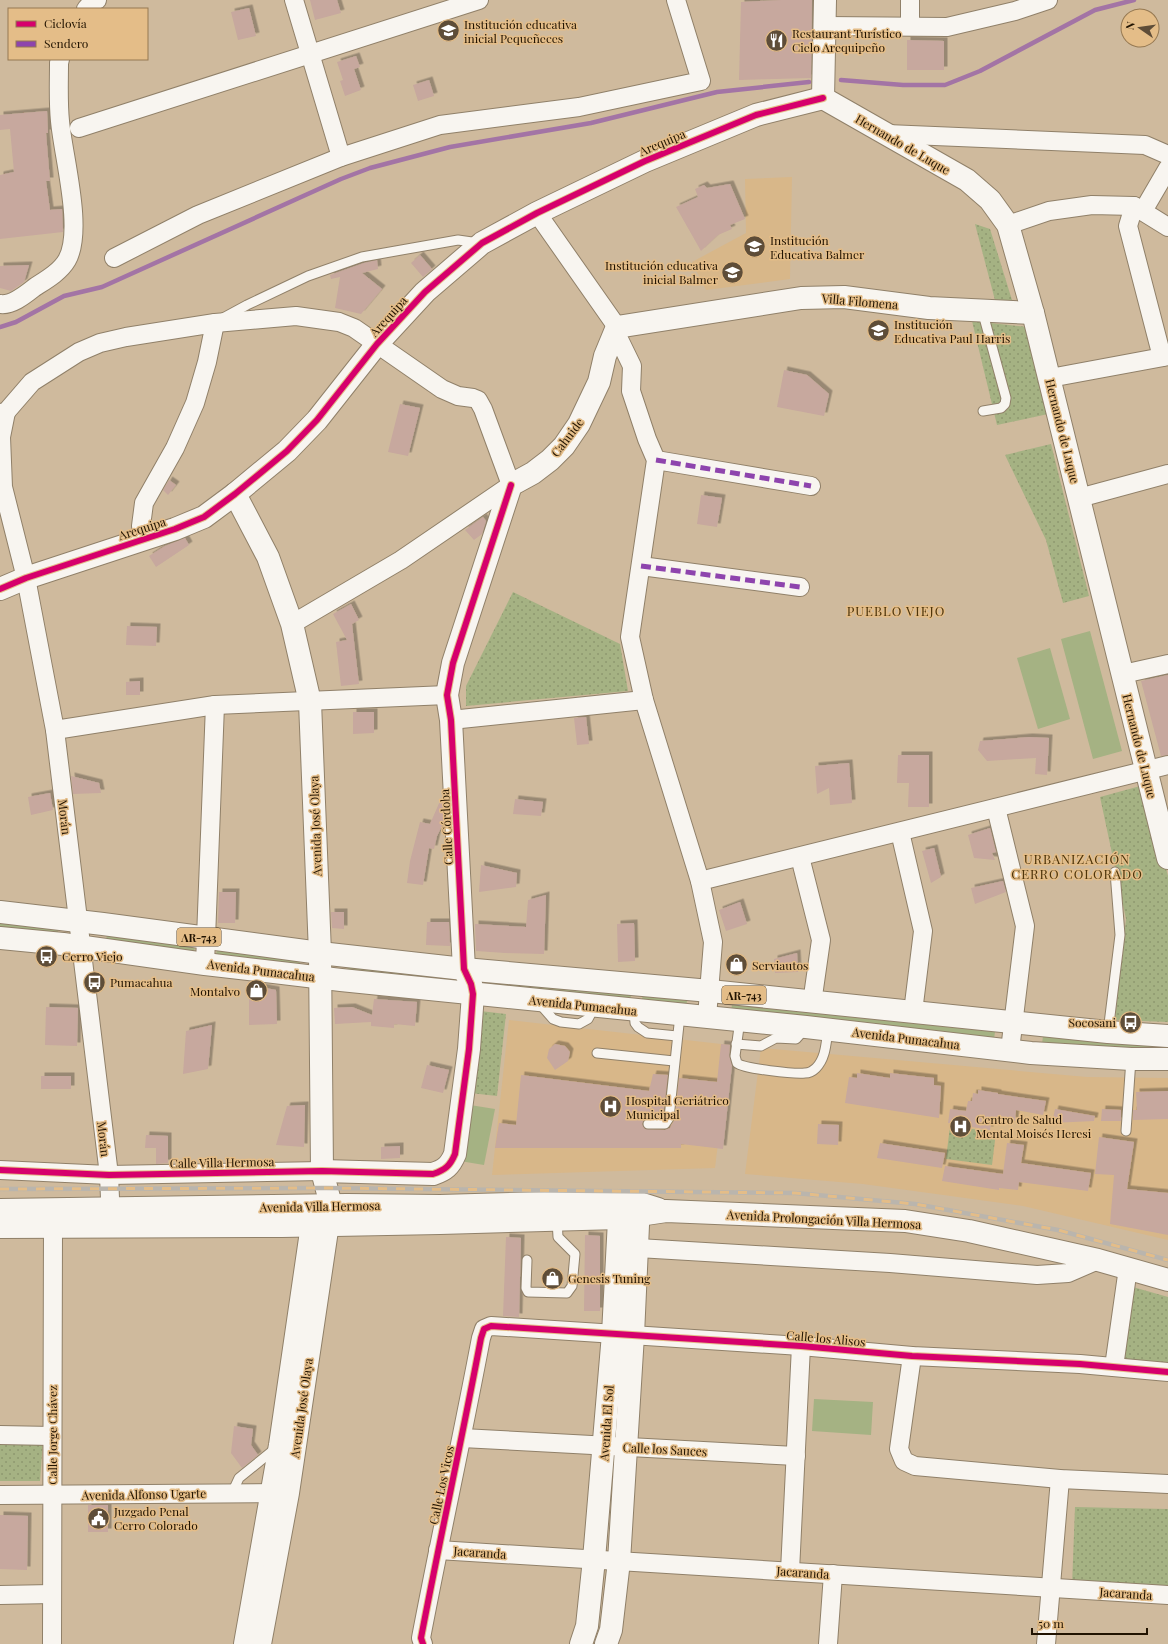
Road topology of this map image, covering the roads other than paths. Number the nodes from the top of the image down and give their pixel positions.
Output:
1 (294, 0) edge
2 (479, 0) edge
3 (676, 0) edge
4 (825, 0) edge
5 (910, 0) edge
6 (1048, 0) edge
7 (1014, 6) edge
8 (825, 26) junction
9 (910, 26) junction
10 (311, 54) junction
11 (60, 60) edge
12 (823, 98) junction
13 (79, 128) dead end
14 (887, 134) junction
15 (1168, 155) edge
16 (341, 157) junction
17 (1168, 168) edge
18 (1138, 208) junction
19 (537, 213) junction
20 (1008, 224) junction
21 (1168, 227) edge
22 (482, 243) junction
23 (114, 258) dead end
24 (0, 304) edge
25 (982, 310) junction
26 (1034, 313) junction
27 (215, 323) junction
28 (616, 329) junction
29 (377, 344) junction
30 (1165, 356) edge
31 (1050, 378) junction
32 (983, 411) dead end
33 (3, 413) edge
34 (656, 460) junction
35 (1168, 474) edge
36 (511, 485) junction
37 (811, 486) dead end
38 (1, 487) edge
39 (235, 494) junction
40 (1079, 498) junction
41 (145, 539) junction
42 (641, 566) junction
43 (26, 578) junction
44 (800, 587) dead end
45 (0, 589) edge
46 (292, 624) junction
47 (1168, 664) edge
48 (1123, 674) junction
49 (447, 695) junction
50 (644, 700) junction
51 (310, 702) junction
52 (215, 705) junction
53 (451, 720) junction
54 (55, 730) junction
55 (1168, 765) edge
56 (1146, 770) junction
57 (996, 808) junction
58 (900, 832) junction
59 (800, 856) junction
60 (1168, 858) edge
61 (1115, 872) dead end
62 (700, 881) junction
63 (0, 912) edge
64 (78, 921) junction
65 (0, 938) edge
66 (206, 938) junction
67 (80, 947) junction
68 (320, 953) junction
69 (205, 964) junction
70 (464, 969) junction
71 (320, 977) junction
72 (637, 984) junction
73 (710, 991) junction
74 (473, 994) junction
75 (812, 1003) junction
76 (634, 1011) junction
77 (913, 1012) junction
78 (707, 1017) junction
79 (740, 1020) junction
80 (1013, 1023) junction
81 (678, 1025) junction
82 (806, 1027) junction
83 (828, 1030) junction
84 (1108, 1032) junction
85 (1168, 1036) edge
86 (736, 1044) junction
87 (1010, 1050) junction
88 (597, 1053) dead end
89 (1131, 1059) junction
90 (1168, 1059) edge
91 (674, 1061) junction
92 (648, 1124) dead end
93 (1126, 1131) dead end
94 (0, 1170) edge
95 (444, 1170) joint
96 (322, 1171) junction
97 (109, 1175) junction
98 (629, 1209) junction
99 (0, 1210) edge
100 (321, 1215) junction
101 (111, 1217) junction
102 (557, 1220) junction
103 (53, 1226) junction
104 (0, 1227) edge
105 (638, 1248) junction
106 (527, 1260) dead end
107 (1098, 1260) junction
108 (1128, 1268) junction
109 (1168, 1280) edge
110 (484, 1330) joint
111 (623, 1335) junction
112 (801, 1346) junction
113 (912, 1356) junction
114 (1114, 1367) junction
115 (1168, 1372) edge
116 (287, 1434) junction
117 (0, 1435) edge
118 (52, 1436) junction
119 (462, 1438) junction
120 (604, 1446) junction
121 (627, 1447) junction
122 (796, 1456) junction
123 (1060, 1479) junction
124 (1168, 1484) edge
125 (232, 1493) junction
126 (280, 1493) junction
127 (0, 1495) edge
128 (52, 1495) junction
129 (438, 1550) junction
130 (594, 1559) junction
131 (619, 1561) junction
132 (790, 1571) junction
133 (833, 1574) junction
134 (1051, 1588) junction
135 (52, 1594) junction
136 (0, 1595) edge
137 (1168, 1595) edge
138 (52, 1644) edge
139 (245, 1644) edge
140 (260, 1644) edge
141 (423, 1644) edge
142 (581, 1644) edge
143 (606, 1644) edge
144 (828, 1644) edge
145 (1046, 1644) edge

1 - 10 street
2 - 10 street
3 - 16 street
4 - 8 street
5 - 9 street
6 - 7 street
7 - 9 street
8 - 9 street
8 - 12 street
10 - 13 street
10 - 16 street
11 - 24 street
12 - 14 street, Hernando de Luque
12 - 19 street, Arequipa
14 - 15 street
14 - 20 street, Hernando de Luque
16 - 23 street
17 - 18 street
18 - 20 street
18 - 21 street
18 - 30 street
19 - 22 street, Arequipa
19 - 28 street
20 - 26 street, Hernando de Luque
22 - 27 lane
22 - 29 street, Arequipa
25 - 26 street, Villa Filomena
25 - 28 street, Villa Filomena
25 - 32 lane
26 - 31 street, Hernando de Luque
27 - 29 street
27 - 33 street
27 - 41 street
28 - 34 street
28 - 36 street, Cahuide
29 - 36 street
29 - 39 street, Arequipa
30 - 31 street
31 - 40 street, Hernando de Luque
33 - 38 street, Morán
34 - 37 street
34 - 42 street
35 - 40 street
36 - 46 street, Cahuide
36 - 49 street, Calle Córdoba
38 - 43 street, Morán
39 - 41 street, Arequipa
39 - 46 street, Avenida José Olaya
40 - 48 street, Hernando de Luque
41 - 43 street, Arequipa
42 - 44 street
42 - 50 street
43 - 45 street, Arequipa
43 - 54 street, Morán
46 - 51 street, Avenida José Olaya
47 - 48 street
48 - 56 street, Hernando de Luque
49 - 51 street
49 - 53 street, Calle Córdoba
50 - 53 street
50 - 62 street
51 - 52 street
51 - 68 street, Avenida José Olaya
52 - 54 street
52 - 66 street
53 - 70 street, Calle Córdoba
54 - 64 street, Morán
55 - 56 street
56 - 57 street
56 - 60 street, Hernando de Luque
57 - 58 street
57 - 80 street
58 - 59 street
58 - 77 street
59 - 62 street
59 - 75 street
61 - 84 lane
62 - 73 street
63 - 64 street, Avenida Pumacahua / AR-743
64 - 66 street, Avenida Pumacahua / AR-743
64 - 67 street, Morán
65 - 67 street, Avenida Pumacahua / AR-743
66 - 68 street, Avenida Pumacahua / AR-743
66 - 69 street
67 - 69 street, Avenida Pumacahua / AR-743
67 - 97 street, Morán
68 - 70 street, Avenida Pumacahua / AR-743
68 - 71 street, Avenida José Olaya
69 - 71 street, Avenida Pumacahua / AR-743
70 - 72 street, Avenida Pumacahua / AR-743
70 - 74 street, Calle Córdoba
71 - 74 street, Avenida Pumacahua / AR-743
71 - 96 street, Avenida José Olaya
72 - 73 street, Avenida Pumacahua / AR-743
72 - 76 street
73 - 75 street, Avenida Pumacahua / AR-743
73 - 78 street
74 - 76 street, Avenida Pumacahua / AR-743
74 - 95 street, Calle Córdoba
75 - 77 street, Avenida Pumacahua / AR-743
76 - 81 street, Avenida Pumacahua / AR-743
77 - 80 street, Avenida Pumacahua / AR-743
78 - 79 street, Avenida Pumacahua / AR-743
78 - 81 street, Avenida Pumacahua / AR-743
79 - 82 street, Avenida Pumacahua / AR-743
79 - 86 lane
80 - 84 street, Avenida Pumacahua / AR-743
80 - 87 street
81 - 91 lane
82 - 83 street, Avenida Pumacahua / AR-743
82 - 86 lane
83 - 86 lane
83 - 87 street, Avenida Pumacahua / AR-743
84 - 85 street, Avenida Pumacahua / AR-743
87 - 89 street, Avenida Pumacahua / AR-743
88 - 91 lane
89 - 90 street, Avenida Pumacahua / AR-743
89 - 93 lane
91 - 92 lane
94 - 97 street, Calle Villa Hermosa
95 - 96 street, Calle Villa Hermosa
96 - 97 street, Calle Villa Hermosa
96 - 100 street, Avenida José Olaya
97 - 101 street, Morán
98 - 100 street, Avenida Villa Hermosa
98 - 102 street, Avenida Villa Hermosa
98 - 105 street, Avenida El Sol
98 - 107 street, Avenida Prolongación Villa Hermosa
98 - 111 street, Avenida El Sol
99 - 101 street, Avenida Villa Hermosa
100 - 101 street, Avenida Villa Hermosa
100 - 102 street, Avenida Villa Hermosa
100 - 116 street, Avenida José Olaya
101 - 103 street, Avenida Villa Hermosa
102 - 106 lane
103 - 104 street, Avenida Villa Hermosa
103 - 118 street, Calle Jorge Chávez
105 - 107 street
105 - 111 street, Avenida El Sol
107 - 108 street, Avenida Prolongación Villa Hermosa
108 - 109 street, Avenida Prolongación Villa Hermosa
108 - 114 street
110 - 111 street, Calle los Alisos
110 - 119 street, Calle Los Vicos
111 - 112 street, Calle los Alisos
111 - 120 street, Avenida El Sol
111 - 121 street, Avenida El Sol
112 - 113 street, Calle los Alisos
112 - 122 street
113 - 114 street, Calle los Alisos
113 - 123 street
114 - 115 street, Calle los Alisos
116 - 125 lane
116 - 126 street, Avenida José Olaya
117 - 118 street
118 - 128 street, Calle Jorge Chávez
119 - 120 street, Calle los Sauces
119 - 129 street, Calle Los Vicos
120 - 121 street, Calle los Sauces
120 - 130 street, Avenida El Sol
121 - 122 street, Calle los Sauces
121 - 131 street, Avenida El Sol
122 - 132 street
123 - 124 street
123 - 134 street
125 - 126 street, Avenida Alfonso Ugarte
125 - 128 street, Avenida Alfonso Ugarte
126 - 139 street, Avenida José Olaya
126 - 140 street, Avenida José Olaya
127 - 128 street, Avenida Alfonso Ugarte
128 - 135 street, Calle Jorge Chávez
129 - 130 street, Jacaranda
129 - 141 street, Calle Los Vicos
130 - 131 street, Jacaranda
130 - 142 street, Avenida El Sol
131 - 132 street, Jacaranda
131 - 143 street, Avenida El Sol
132 - 133 street, Jacaranda
133 - 134 street, Jacaranda
133 - 144 street
134 - 137 street, Jacaranda
134 - 145 street
135 - 136 street
135 - 138 street, Calle Jorge Chávez

